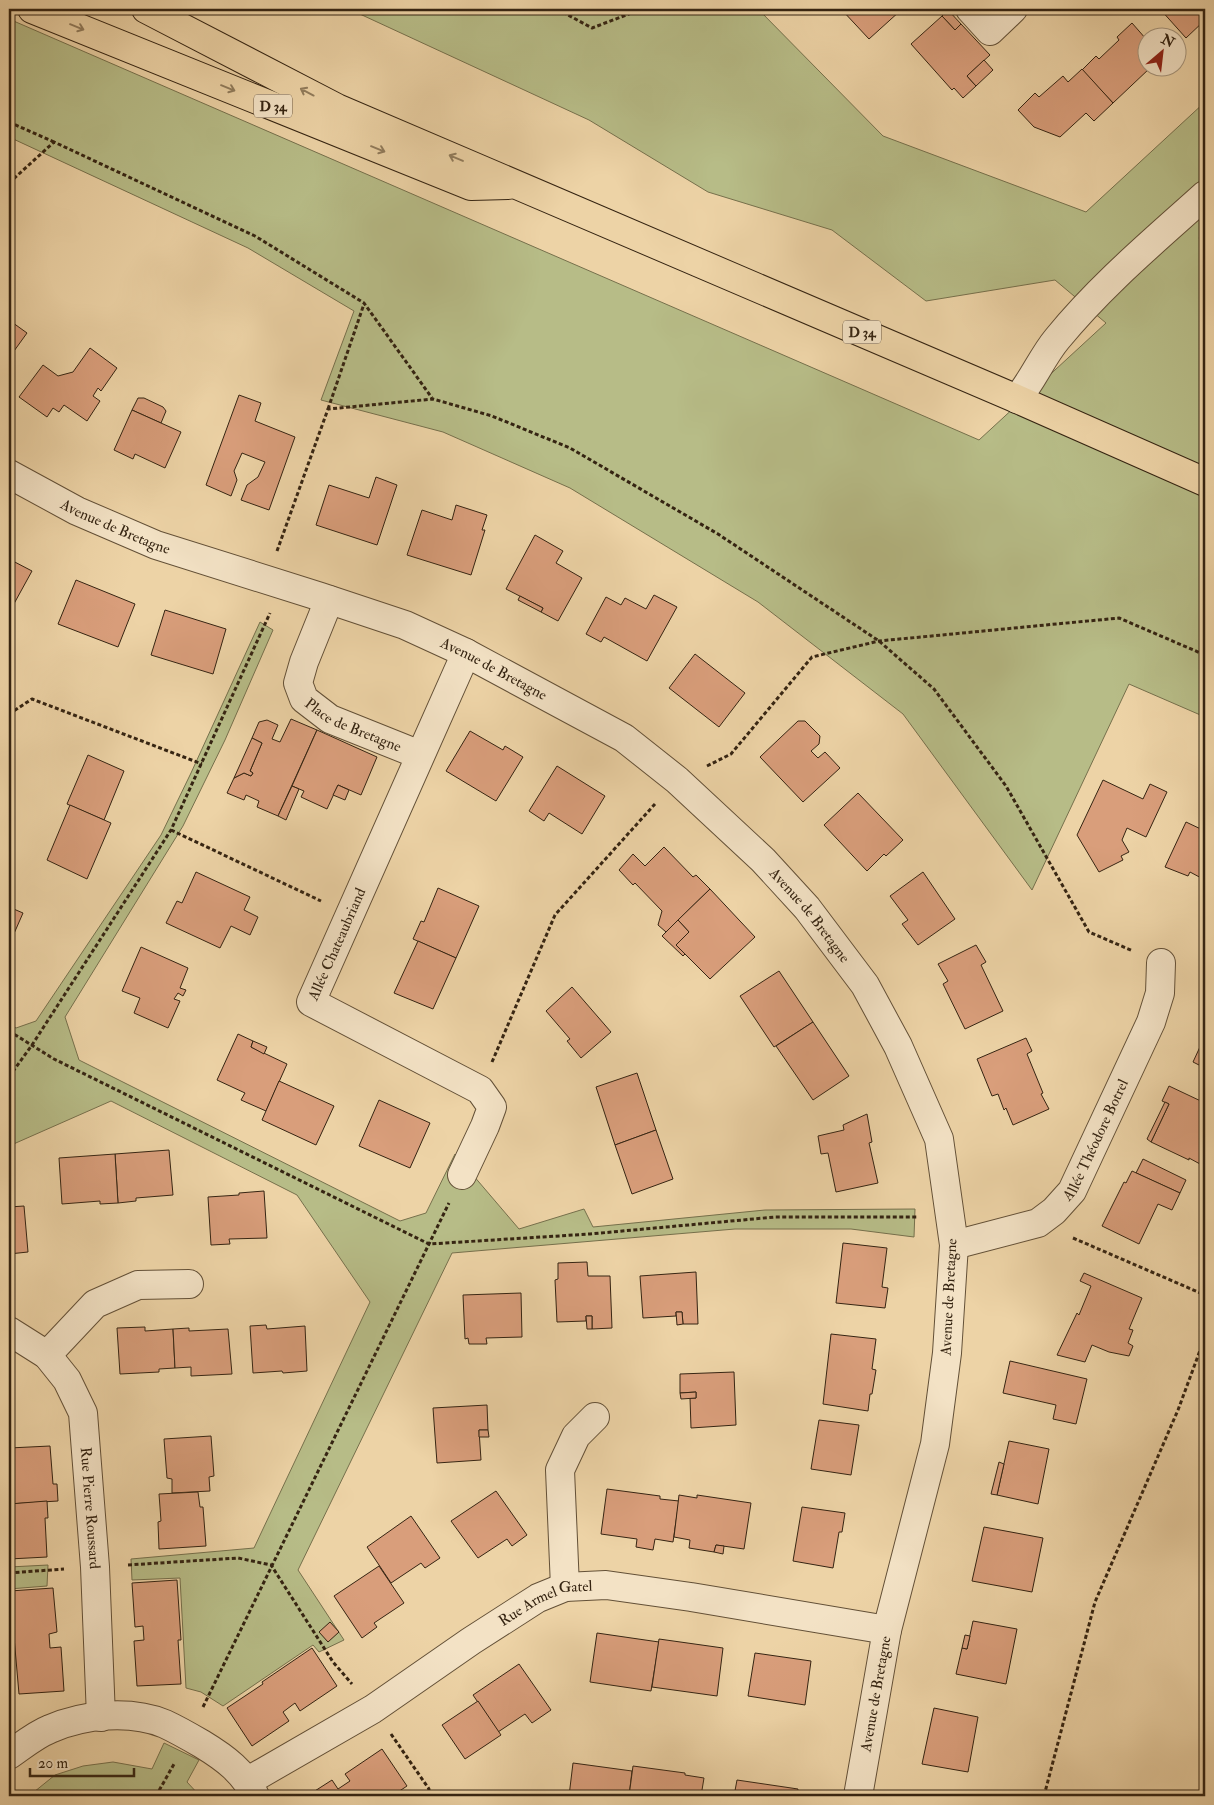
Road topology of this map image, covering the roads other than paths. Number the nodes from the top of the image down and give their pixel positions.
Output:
1 (32, 9) edge
2 (146, 9) edge
3 (970, 9) edge
4 (1013, 9) edge
5 (517, 184) junction
6 (1205, 195) edge
7 (1017, 399) junction
8 (9, 474) edge
9 (1205, 482) edge
10 (329, 600) junction
11 (466, 653) junction
12 (420, 755) junction
13 (1161, 963) road end
14 (462, 1175) road end
15 (954, 1245) junction
16 (189, 1284) dead end
17 (9, 1332) edge
18 (47, 1355) junction
19 (595, 1417) dead end
20 (565, 1587) junction
21 (887, 1630) junction
22 (102, 1717) junction
23 (9, 1756) edge
24 (252, 1788) edge
25 (858, 1796) edge

1 -> 5 main road, D 34
5 -> 2 main road, D 34
3 - 4 street
5 - 7 main road, D 34
6 - 7 street
7 - 9 main road, D 34
8 - 10 street, Avenue de Bretagne
10 - 11 street, Avenue de Bretagne
10 - 12 street, Place de Bretagne
11 - 12 street, Allée Chateaubriand
11 - 15 street, Avenue de Bretagne
12 - 14 street, Allée Chateaubriand
13 - 15 street, Allée Théodore Botrel
15 - 21 street, Avenue de Bretagne
16 - 18 street
17 - 18 street, Rue Pierre Roussard
18 - 22 street, Rue Pierre Roussard
19 - 20 street
20 - 21 street, Rue Armel Gatel
20 - 24 street, Rue Armel Gatel
21 - 25 street, Avenue de Bretagne
22 - 23 street
22 - 24 street

